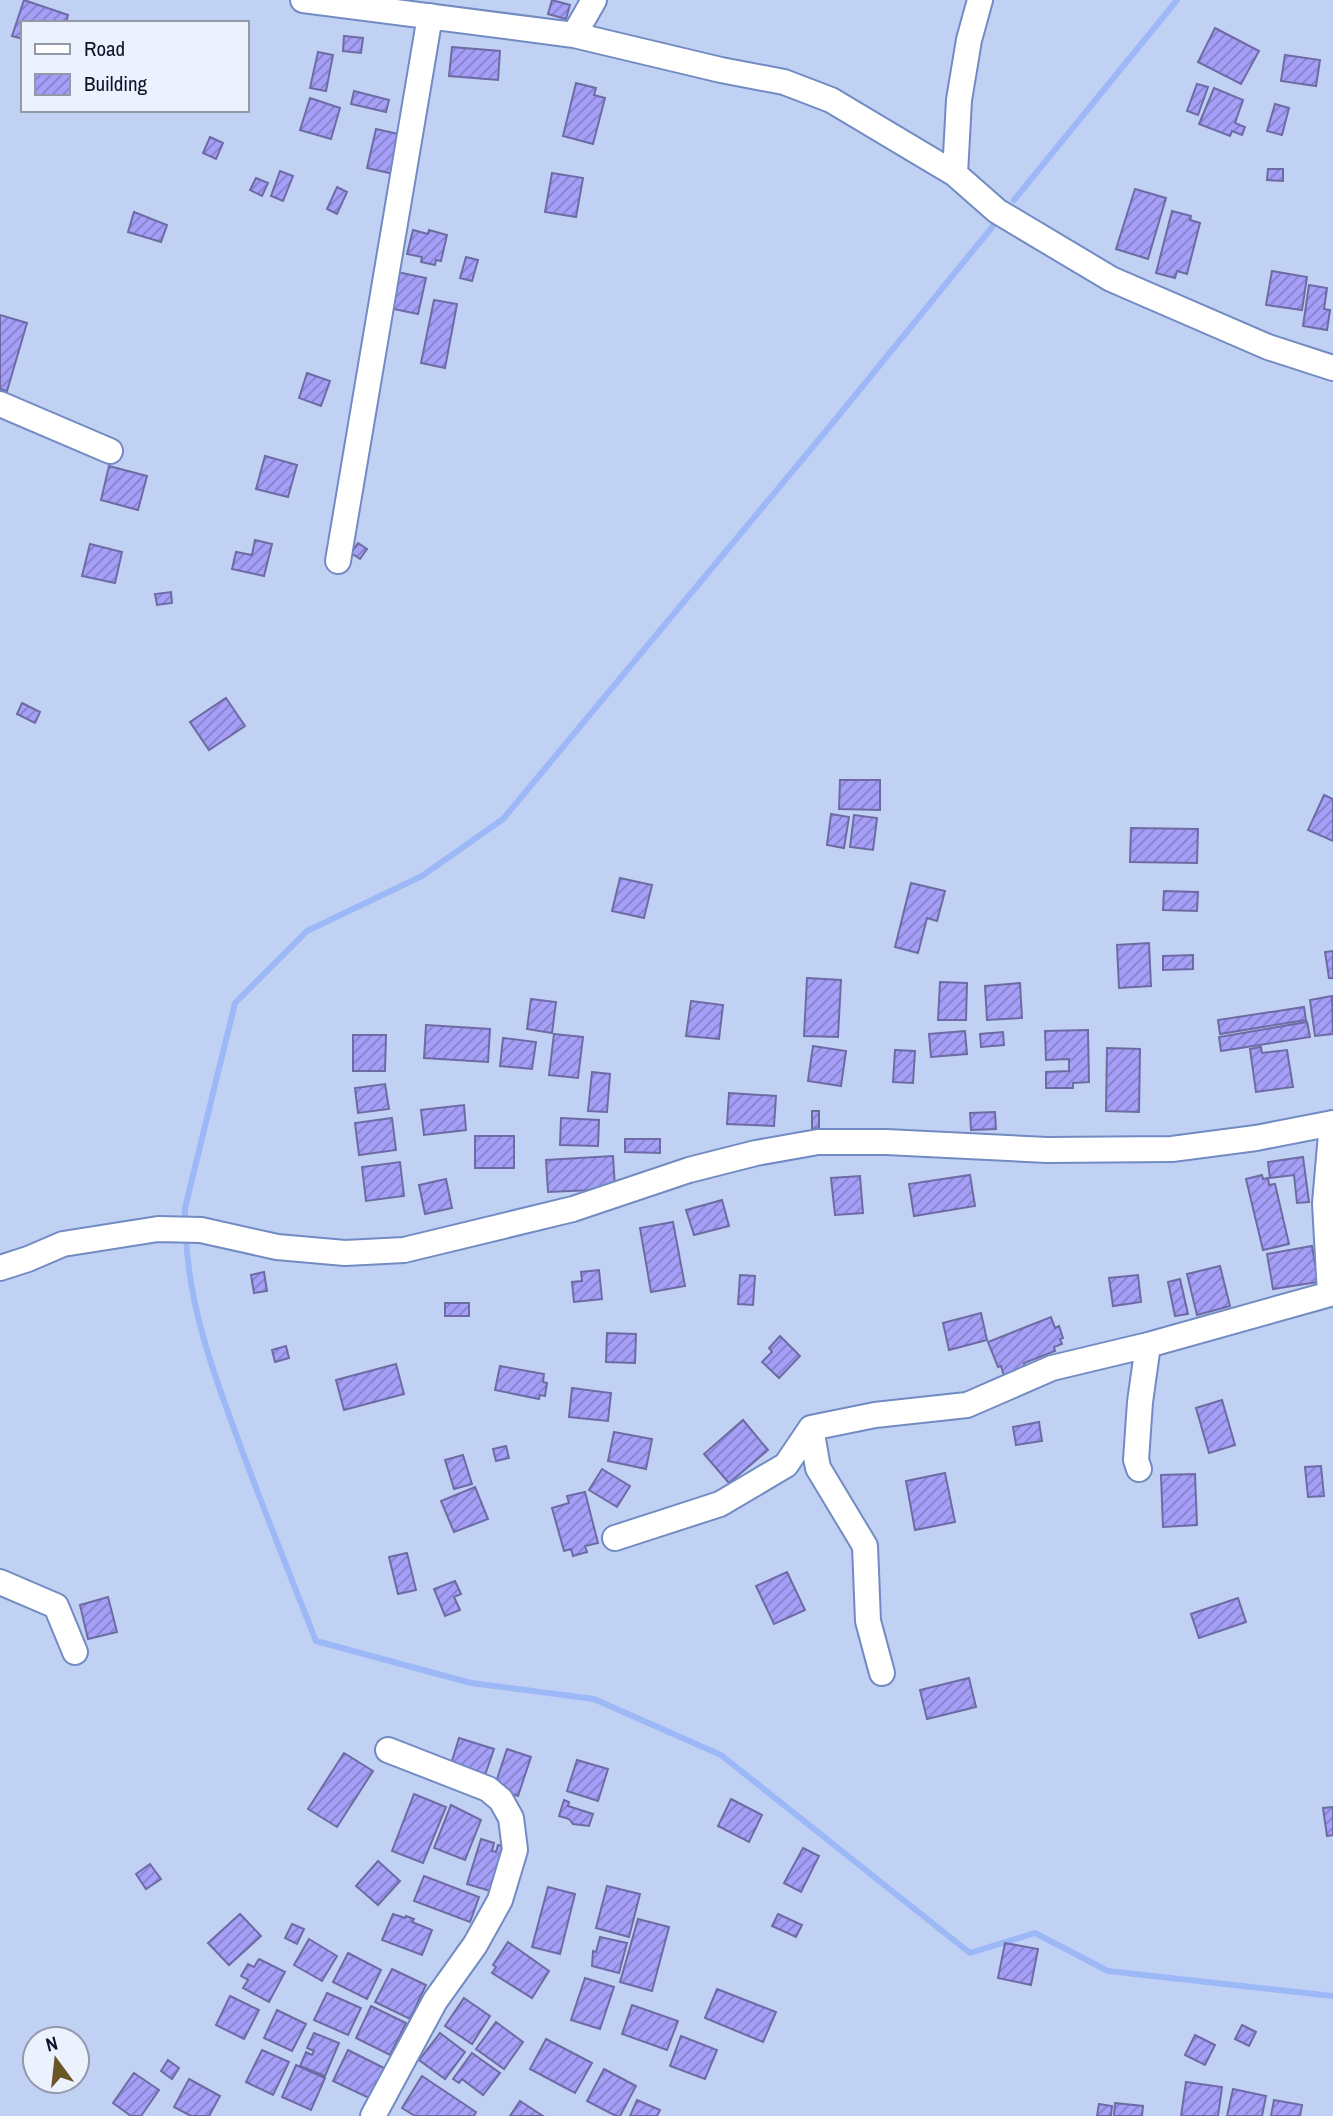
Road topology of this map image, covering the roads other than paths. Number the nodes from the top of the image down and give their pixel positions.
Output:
1 (303, 0) edge
2 (594, 0) edge
3 (980, 0) edge
4 (430, 16) junction
5 (574, 34) junction
6 (955, 174) junction
7 (1333, 368) edge
8 (0, 404) edge
9 (110, 451) dead end
10 (338, 561) dead end
11 (1332, 1123) edge
12 (0, 1268) edge
13 (1333, 1272) edge
14 (1148, 1345) junction
15 (811, 1428) junction
16 (1139, 1469) dead end
17 (615, 1538) dead end
18 (0, 1581) edge
19 (75, 1653) dead end
20 (882, 1673) dead end
21 (388, 1750) dead end
22 (373, 2116) edge

1 - 4 street
2 - 5 street
3 - 6 street
4 - 5 street
4 - 10 street
5 - 6 street
6 - 7 street
8 - 9 street
11 - 12 street
11 - 13 street
11 - 14 street
14 - 15 street
14 - 16 street
15 - 17 street
15 - 20 street
18 - 19 street
21 - 22 street

